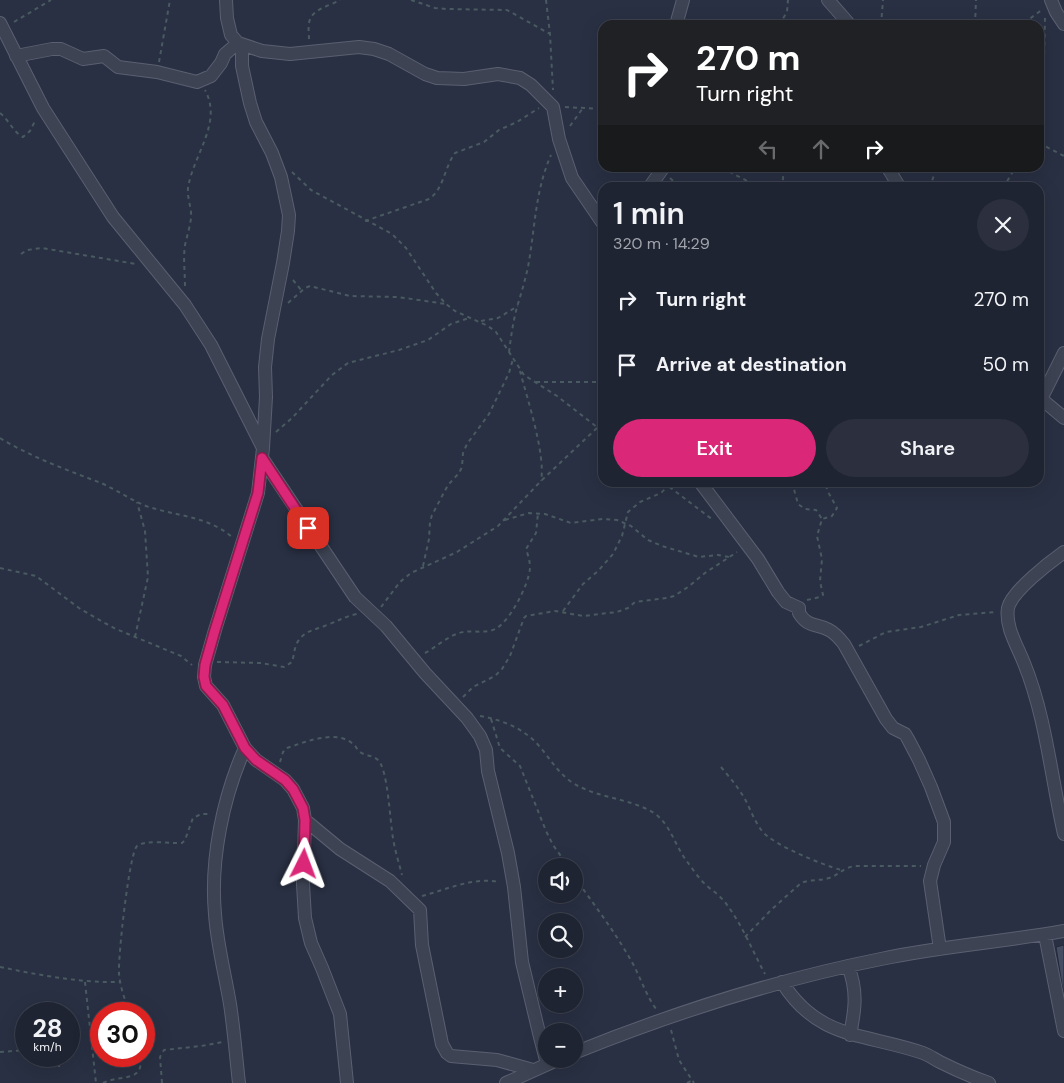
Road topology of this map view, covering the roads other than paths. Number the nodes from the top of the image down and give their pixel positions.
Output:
1 (226, 0) edge
2 (683, 0) edge
3 (828, 0) edge
4 (1050, 3) edge
5 (677, 20) edge
6 (846, 20) edge
7 (1064, 24) edge
8 (1, 25) edge
9 (240, 44) junction
10 (16, 56) junction
11 (598, 216) edge
12 (1064, 353) edge
13 (1044, 390) edge
14 (1044, 401) edge
15 (1064, 418) edge
16 (262, 448) junction
17 (704, 487) edge
18 (1064, 552) edge
19 (245, 748) junction
20 (1058, 771) edge
21 (305, 820) junction
22 (1064, 834) edge
23 (1064, 931) edge
24 (1045, 935) junction
25 (940, 949) junction
26 (848, 966) junction
27 (776, 983) junction
28 (538, 1029) edge
29 (1064, 1031) edge
30 (850, 1035) junction
31 (583, 1050) edge
32 (538, 1068) edge
33 (533, 1070) junction
34 (239, 1083) edge
35 (347, 1083) edge
36 (506, 1083) edge
37 (989, 1083) edge

1 - 9 street
2 - 5 street
3 - 6 street
4 - 7 street
8 - 10 street
9 - 10 street
9 - 11 street
9 - 16 street
10 - 16 street
12 - 13 street
14 - 15 street
16 - 19 street
16 - 28 street
17 - 25 street
18 - 20 street
19 - 21 street
19 - 34 street
20 - 22 street
21 - 33 street
21 - 35 street
23 - 24 street
24 - 25 street
24 - 29 street
25 - 26 street
26 - 27 street
26 - 30 street
27 - 30 street
27 - 31 street
30 - 37 street
32 - 33 street
33 - 36 street

